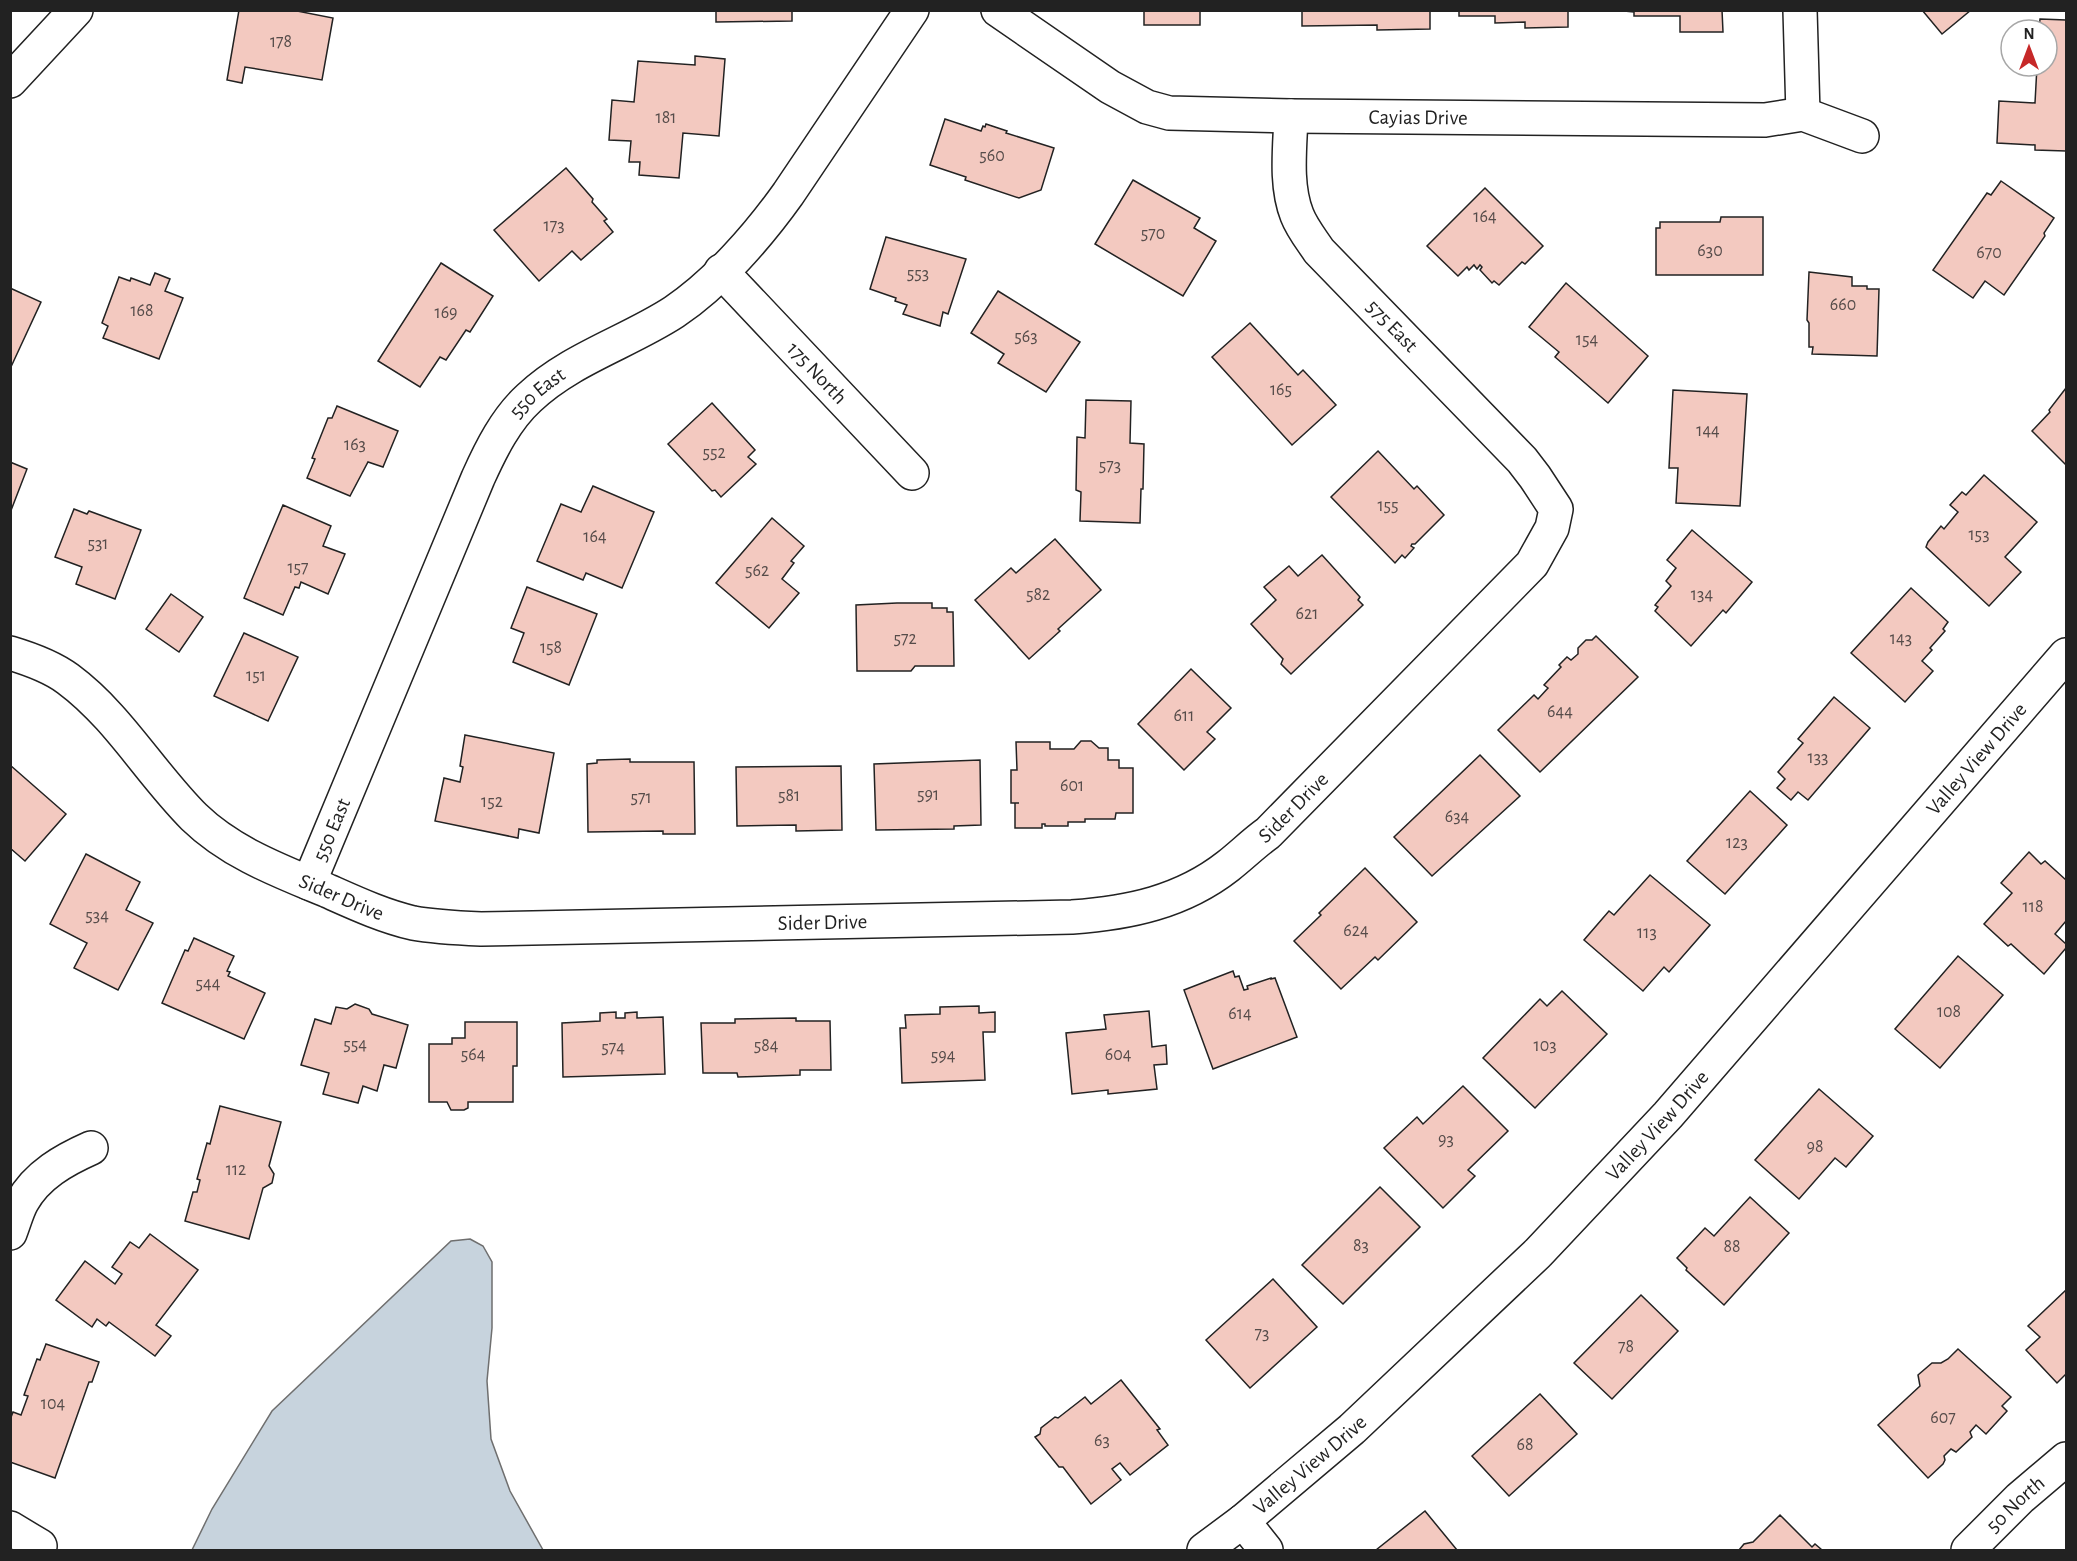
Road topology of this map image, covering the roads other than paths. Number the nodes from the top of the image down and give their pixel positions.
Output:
1 (76, 10) edge
2 (912, 10) edge
3 (998, 10) edge
4 (1800, 10) edge
5 (10, 81) edge
6 (1803, 114) junction
7 (1291, 116) junction
8 (1862, 136) dead end
9 (722, 271) junction
10 (912, 473) dead end
11 (1556, 509) joint
12 (10, 652) edge
13 (2067, 655) edge
14 (309, 884) junction
15 (91, 1148) dead end
16 (10, 1233) edge
17 (2067, 1459) edge
18 (1244, 1521) junction
19 (10, 1528) edge
20 (40, 1546) dead end
21 (1204, 1551) edge
22 (1266, 1551) edge
23 (1968, 1551) edge

1 - 5 street
2 - 9 street, 550 East
3 - 7 street, Cayias Drive
4 - 6 street
6 - 7 street, Cayias Drive
6 - 8 street, Cayias Drive
7 - 11 street, 575 East
9 - 10 street, 175 North
9 - 14 street, 550 East
11 - 14 street, Sider Drive
12 - 14 street, Sider Drive
13 - 18 street, Valley View Drive
15 - 16 street
17 - 23 street, 50 North
18 - 21 street, Valley View Drive
18 - 22 street
19 - 20 street

